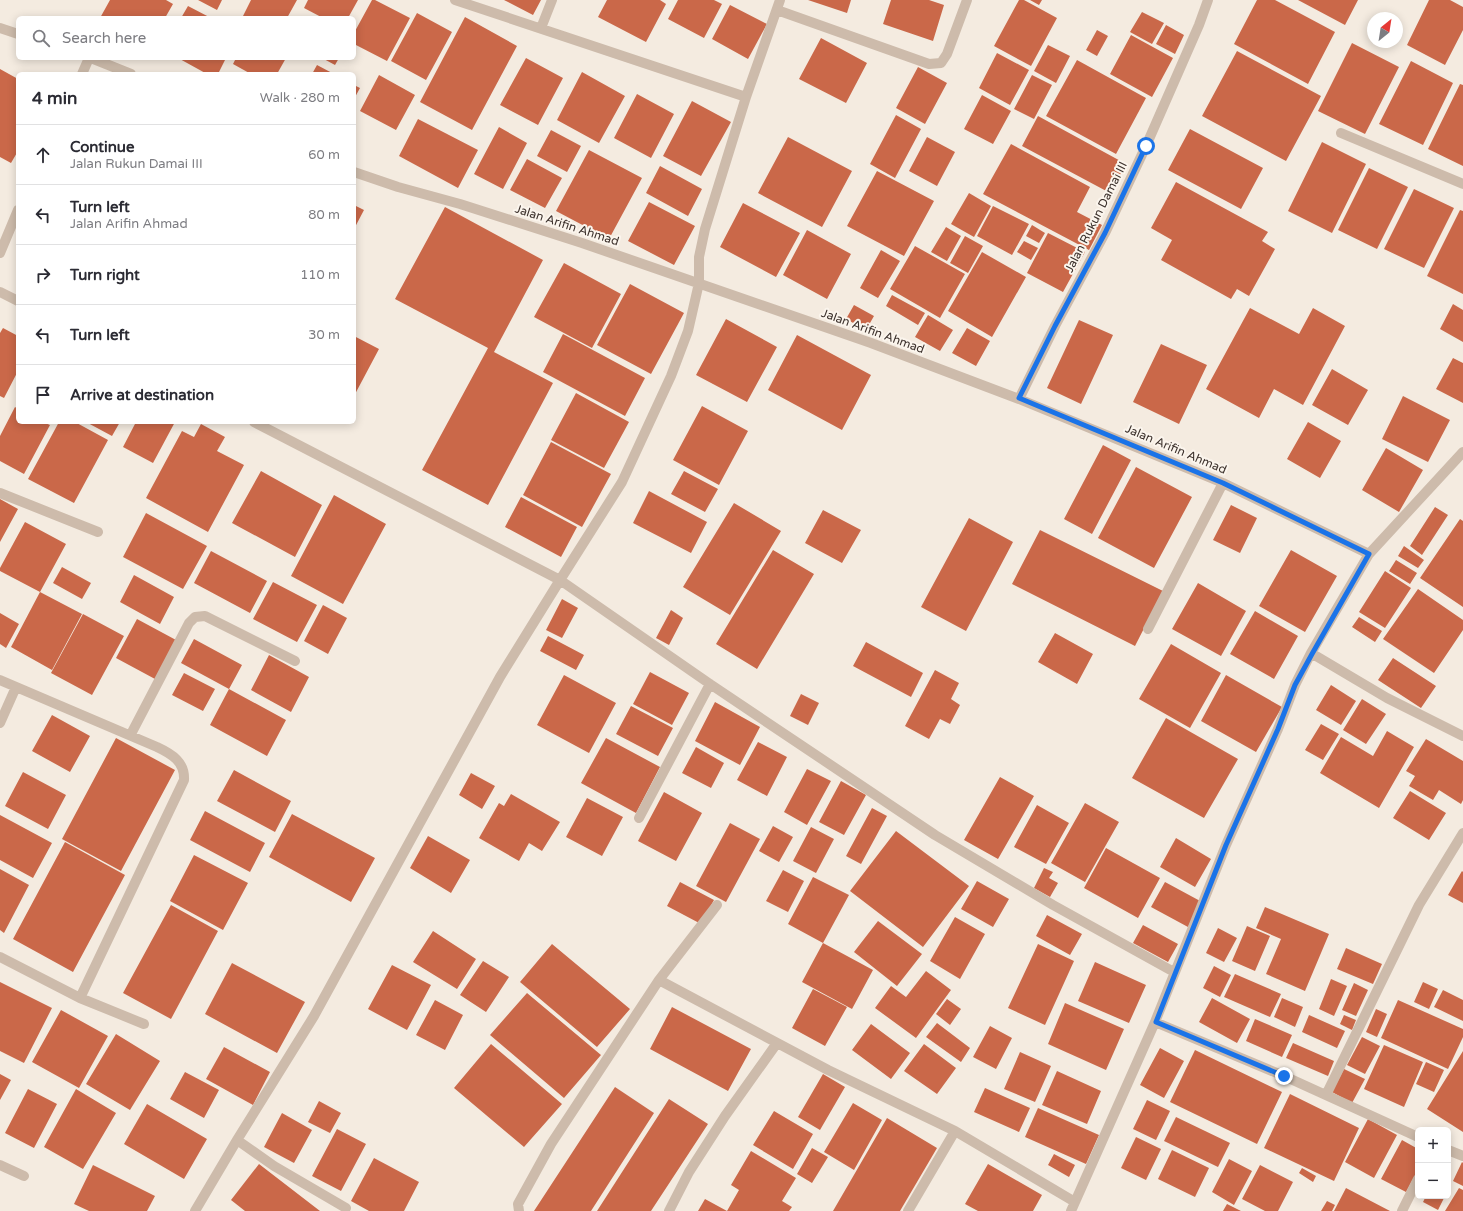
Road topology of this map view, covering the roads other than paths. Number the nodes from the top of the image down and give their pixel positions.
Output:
1 (456, 0) edge
2 (552, 0) edge
3 (967, 0) edge
4 (1208, 0) edge
5 (778, 5) edge
6 (0, 28) edge
7 (541, 28) junction
8 (16, 33) edge
9 (89, 60) edge
10 (95, 60) edge
11 (83, 72) edge
12 (126, 72) edge
13 (746, 97) junction
14 (1341, 133) dead end
15 (356, 173) edge
16 (1463, 184) edge
17 (16, 215) edge
18 (0, 253) edge
19 (699, 284) junction
20 (0, 292) edge
21 (16, 300) edge
22 (1019, 398) junction
23 (258, 424) edge
24 (1463, 452) edge
25 (1223, 483) junction
26 (0, 493) edge
27 (98, 532) dead end
28 (1369, 554) junction
29 (560, 580) junction
30 (1148, 629) dead end
31 (1312, 654) junction
32 (295, 660) dead end
33 (0, 680) edge
34 (710, 684) junction
35 (16, 687) junction
36 (0, 723) edge
37 (131, 734) junction
38 (1463, 736) edge
39 (639, 818) dead end
40 (1463, 833) edge
41 (717, 905) dead end
42 (0, 957) edge
43 (1174, 972) junction
44 (659, 980) junction
45 (80, 998) junction
46 (1156, 1022) junction
47 (144, 1024) dead end
48 (777, 1043) junction
49 (1326, 1095) junction
50 (955, 1131) junction
51 (1415, 1135) edge
52 (237, 1140) junction
53 (1451, 1151) edge
54 (1462, 1153) edge
55 (0, 1165) edge
56 (24, 1176) dead end
57 (1415, 1185) edge
58 (1073, 1207) edge
59 (346, 1208) dead end
60 (196, 1211) edge
61 (519, 1211) edge
62 (668, 1211) edge
63 (908, 1211) edge
64 (1402, 1211) edge

1 - 7 street
2 - 7 street
3 - 5 street
4 - 22 street, Jalan Rukun Damai III
5 - 13 street
6 - 8 street
7 - 13 street
9 - 11 street
10 - 12 street
13 - 19 street
14 - 16 street
15 - 19 street, Jalan Arifin Ahmad
17 - 18 street
19 - 22 street, Jalan Arifin Ahmad
19 - 29 street
20 - 21 street
22 - 25 street, Jalan Arifin Ahmad
23 - 29 street
24 - 28 street
25 - 28 street, Jalan Arifin Ahmad
25 - 30 street
26 - 27 street
28 - 31 street
29 - 34 street
29 - 52 street
31 - 38 street
31 - 43 street
32 - 37 street
33 - 35 street
34 - 39 street
34 - 43 street
35 - 36 street
35 - 37 street
37 - 45 street
40 - 49 street
41 - 44 street
42 - 45 street
43 - 46 street
44 - 48 street
44 - 61 street
45 - 47 street
46 - 49 street
46 - 58 street
48 - 50 street
48 - 62 street
49 - 51 street
50 - 58 street
50 - 63 street
52 - 59 street
52 - 60 street
53 - 54 street
55 - 56 street
57 - 64 street

